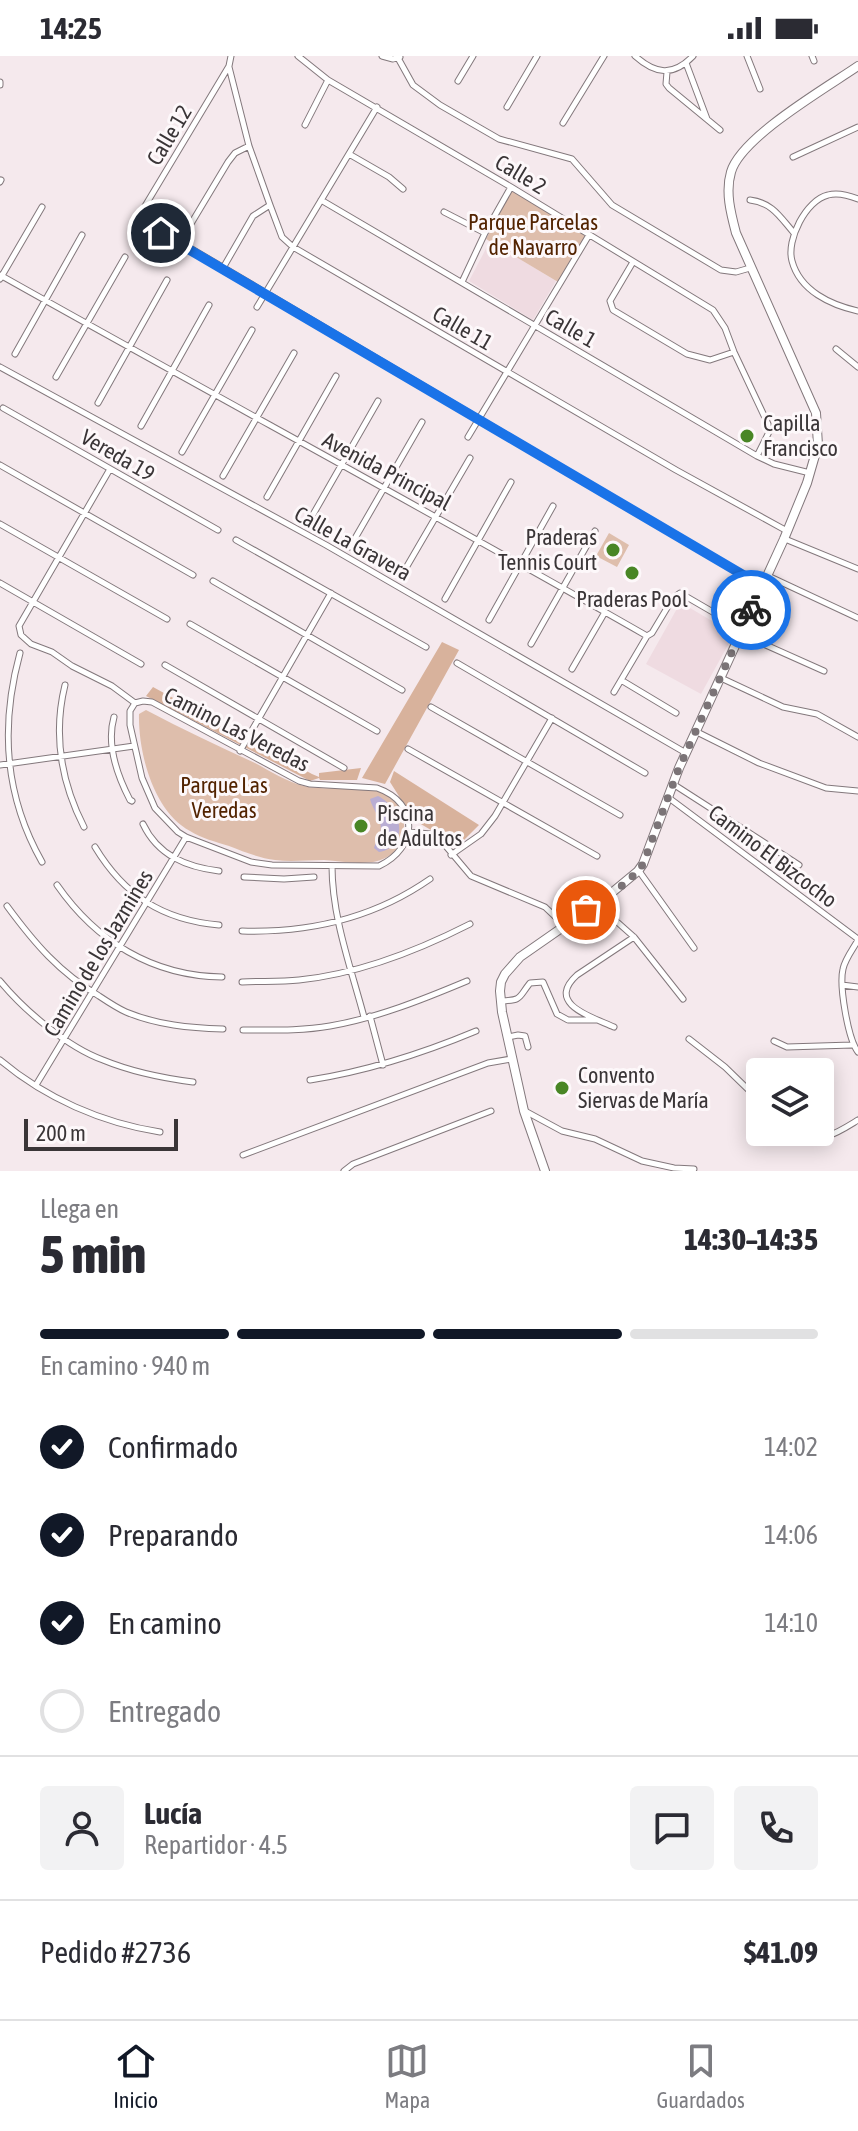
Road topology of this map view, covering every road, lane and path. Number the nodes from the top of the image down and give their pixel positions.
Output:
1 (231, 56) edge
2 (298, 56) edge
3 (382, 56) edge
4 (473, 56) edge
5 (537, 56) edge
6 (604, 56) edge
7 (635, 56) edge
8 (693, 56) edge
9 (747, 56) edge
10 (399, 57) edge
11 (686, 63) junction
12 (229, 66) junction
13 (858, 66) edge
14 (667, 72) junction
15 (328, 80) junction
16 (458, 81) dead end
17 (760, 89) dead end
18 (377, 107) junction
19 (507, 107) dead end
20 (708, 120) junction
21 (563, 123) dead end
22 (305, 125) dead end
23 (858, 127) edge
24 (720, 130) dead end
25 (249, 146) junction
26 (349, 154) junction
27 (793, 157) dead end
28 (511, 187) junction
29 (403, 189) dead end
30 (858, 199) edge
31 (321, 200) junction
32 (750, 200) dead end
33 (270, 205) junction
34 (42, 207) dead end
35 (444, 212) dead end
36 (485, 233) junction
37 (794, 233) junction
38 (82, 235) dead end
39 (589, 235) junction
40 (180, 242) junction
41 (293, 247) junction
42 (125, 257) dead end
43 (633, 262) junction
44 (223, 268) junction
45 (750, 268) junction
46 (1, 277) edge
47 (167, 280) dead end
48 (461, 282) junction
49 (266, 293) junction
50 (45, 300) junction
51 (209, 305) dead end
52 (257, 307) dead end
53 (858, 311) edge
54 (87, 324) junction
55 (534, 325) junction
56 (252, 330) dead end
57 (130, 348) junction
58 (836, 349) dead end
59 (734, 352) junction
60 (294, 353) dead end
61 (15, 354) dead end
62 (0, 367) edge
63 (858, 367) edge
64 (172, 372) junction
65 (508, 372) junction
66 (336, 376) dead end
67 (56, 377) dead end
68 (215, 396) junction
69 (378, 401) dead end
70 (98, 403) dead end
71 (3, 408) dead end
72 (257, 419) junction
73 (480, 419) junction
74 (422, 422) dead end
75 (141, 426) dead end
76 (468, 437) dead end
77 (299, 442) junction
78 (182, 452) dead end
79 (757, 456) junction
80 (470, 458) dead end
81 (0, 465) edge
82 (342, 465) junction
83 (110, 469) junction
84 (810, 473) junction
85 (223, 476) dead end
86 (511, 482) dead end
87 (384, 488) junction
88 (267, 497) dead end
89 (553, 506) dead end
90 (84, 513) junction
91 (437, 516) junction
92 (0, 524) edge
93 (307, 525) dead end
94 (218, 530) dead end
95 (595, 531) dead end
96 (785, 535) junction
97 (236, 540) dead end
98 (478, 540) junction
99 (350, 547) dead end
100 (58, 557) junction
101 (520, 563) junction
102 (858, 569) edge
103 (403, 573) dead end
104 (193, 575) dead end
105 (767, 576) junction
106 (213, 581) dead end
107 (0, 583) edge
108 (762, 586) junction
109 (563, 588) junction
110 (331, 593) junction
111 (445, 599) dead end
112 (32, 602) junction
113 (605, 612) junction
114 (858, 618) edge
115 (167, 619) dead end
116 (489, 620) dead end
117 (190, 624) dead end
118 (741, 631) junction
119 (307, 636) junction
120 (647, 636) junction
121 (531, 644) dead end
122 (426, 647) dead end
123 (20, 653) dead end
124 (457, 663) dead end
125 (141, 664) dead end
126 (165, 665) dead end
127 (572, 669) dead end
128 (824, 671) dead end
129 (283, 677) junction
130 (720, 677) junction
131 (621, 680) junction
132 (65, 685) dead end
133 (402, 690) dead end
134 (614, 692) dead end
135 (135, 703) junction
136 (431, 707) dead end
137 (676, 713) dead end
138 (114, 717) dead end
139 (552, 718) junction
140 (259, 719) junction
141 (377, 731) dead end
142 (697, 732) junction
143 (858, 737) edge
144 (134, 746) junction
145 (112, 749) junction
146 (408, 749) dead end
147 (240, 751) junction
148 (686, 753) junction
149 (60, 756) junction
150 (527, 761) junction
151 (8, 764) junction
152 (0, 765) edge
153 (344, 768) dead end
154 (645, 773) dead end
155 (673, 784) junction
156 (858, 791) edge
157 (669, 798) junction
158 (132, 801) dead end
159 (502, 802) junction
160 (620, 815) dead end
161 (143, 824) dead end
162 (84, 827) dead end
163 (409, 832) junction
164 (186, 837) junction
165 (95, 847) dead end
166 (451, 855) junction
167 (597, 856) dead end
168 (174, 859) junction
169 (42, 862) dead end
170 (799, 865) dead end
171 (283, 866) junction
172 (332, 866) junction
173 (219, 871) dead end
174 (638, 871) junction
175 (244, 877) dead end
176 (314, 877) dead end
177 (284, 879) junction
178 (430, 879) dead end
179 (57, 885) dead end
180 (609, 895) junction
181 (147, 903) junction
182 (7, 906) dead end
183 (339, 922) junction
184 (470, 924) dead end
185 (219, 925) dead end
186 (564, 925) junction
187 (242, 931) dead end
188 (634, 937) junction
189 (858, 940) edge
190 (120, 948) junction
191 (694, 948) dead end
192 (352, 970) junction
193 (222, 977) dead end
194 (0, 981) edge
195 (467, 981) dead end
196 (242, 982) dead end
197 (842, 985) junction
198 (858, 987) edge
199 (93, 992) junction
200 (683, 999) dead end
201 (501, 1001) junction
202 (367, 1016) junction
203 (597, 1020) junction
204 (614, 1027) dead end
205 (223, 1029) dead end
206 (243, 1030) dead end
207 (476, 1031) dead end
208 (508, 1037) junction
209 (65, 1039) junction
210 (689, 1039) dead end
211 (774, 1041) dead end
212 (852, 1045) junction
213 (528, 1047) dead end
214 (858, 1052) edge
215 (512, 1059) junction
216 (0, 1060) edge
217 (383, 1065) junction
218 (310, 1080) dead end
219 (193, 1082) dead end
220 (36, 1085) junction
221 (746, 1087) edge
222 (491, 1111) dead end
223 (524, 1111) junction
224 (855, 1122) edge
225 (858, 1129) edge
226 (160, 1132) dead end
227 (834, 1132) edge
228 (243, 1155) dead end
229 (694, 1169) dead end
230 (344, 1171) edge
231 (544, 1171) edge

1 - 12 street
2 - 15 street, Calle 2
3 - 10 street
4 - 16 street
5 - 19 street
6 - 21 street
7 - 14 street
8 - 11 street
9 - 17 street
10 - 45 street
11 - 14 street
11 - 20 street
12 - 25 street, Calle 11
12 - 40 street, Calle 12
13 - 45 street
14 - 20 street
15 - 18 street, Calle 2
15 - 22 street
18 - 26 street
18 - 28 street, Calle 2
20 - 24 street
23 - 27 street
25 - 33 street, Calle 11
25 - 40 street
26 - 29 street
26 - 31 street
28 - 36 street
28 - 39 street, Calle 2
30 - 37 street
31 - 41 street
31 - 48 street, Calle 1
32 - 37 street
33 - 41 street, Calle 11
33 - 44 street
34 - 46 street
35 - 36 street
36 - 48 street
37 - 53 street
38 - 50 street
39 - 43 street, Calle 2
39 - 55 street
40 - 44 street, Calle 12
41 - 49 street
41 - 65 street, Calle 11
42 - 54 street
43 - 59 street, Calle 2
43 - 59 street
44 - 49 street, Calle 12
45 - 84 street
46 - 50 street, Avenida Principal
47 - 57 street
48 - 55 street, Calle 1
49 - 52 street
49 - 73 street, Calle 12
50 - 54 street, Avenida Principal
50 - 61 street
51 - 64 street
54 - 57 street, Avenida Principal
54 - 67 street
55 - 65 street
55 - 79 street, Calle 1
56 - 68 street
57 - 64 street, Avenida Principal
57 - 70 street
58 - 63 street
59 - 79 street, Calle 2
60 - 72 street
62 - 148 street, Calle La Gravera
64 - 68 street, Avenida Principal
64 - 75 street
65 - 73 street
65 - 96 street, Calle 11
66 - 77 street
68 - 72 street, Avenida Principal
68 - 78 street
69 - 82 street
71 - 83 street, Vereda 19
72 - 77 street, Avenida Principal
72 - 85 street
73 - 76 street
73 - 108 street, Calle 12
74 - 87 street
77 - 82 street, Avenida Principal
77 - 88 street
79 - 84 street, Calle 1
80 - 91 street
81 - 90 street
82 - 87 street, Avenida Principal
82 - 93 street
83 - 90 street
83 - 94 street, Vereda 19
84 - 96 street
86 - 98 street
87 - 91 street, Avenida Principal
87 - 99 street
89 - 101 street
90 - 100 street
90 - 104 street
91 - 98 street, Avenida Principal
91 - 103 street
92 - 100 street
95 - 109 street
96 - 102 street, Calle 11
96 - 105 street
97 - 110 street
98 - 101 street, Avenida Principal
98 - 111 street
100 - 112 street
100 - 115 street
101 - 109 street, Avenida Principal
101 - 116 street
105 - 108 street
105 - 114 street
106 - 119 street
107 - 112 street
108 - 118 street
109 - 113 street, Avenida Principal
109 - 121 street
110 - 119 street
110 - 122 street
112 - 125 street
112 - 135 street
113 - 120 street, Avenida Principal
113 - 127 street
117 - 129 street
118 - 120 street
118 - 128 street
118 - 130 street
119 - 129 street
119 - 133 street
120 - 131 street
123 - 151 street
124 - 139 street
126 - 140 street
129 - 140 street
129 - 141 street
130 - 142 street
130 - 143 street
131 - 134 street
131 - 137 street
132 - 149 street
135 - 144 street, Camino Las Veredas
135 - 147 street, Camino Las Veredas
136 - 150 street
138 - 145 street
139 - 150 street
139 - 154 street
140 - 147 street
140 - 153 street
142 - 148 street
142 - 156 street
144 - 145 street
144 - 164 street, Camino Las Veredas
145 - 149 street
145 - 158 street
146 - 159 street
147 - 163 street, Camino Las Veredas
148 - 155 street
149 - 151 street
149 - 162 street
150 - 159 street
150 - 160 street
151 - 152 street
151 - 169 street
155 - 157 street
155 - 170 street
157 - 174 street
157 - 189 street, Camino El Bizcocho
159 - 166 street
159 - 167 street
161 - 168 street
163 - 166 street
163 - 172 street, Camino Las Veredas
164 - 168 street, Camino de los Jazmines
164 - 171 street, Camino Las Veredas
165 - 181 street
166 - 186 street
168 - 173 street
168 - 181 street, Camino de los Jazmines
171 - 172 street, Camino Las Veredas
171 - 177 street
172 - 183 street
174 - 180 street
174 - 191 street
175 - 177 street
176 - 177 street
178 - 183 street
179 - 190 street
180 - 186 street
180 - 188 street
181 - 185 street
181 - 190 street, Camino de los Jazmines
182 - 199 street
183 - 187 street
183 - 192 street
184 - 192 street
186 - 201 street
188 - 200 street
188 - 203 street
189 - 197 street
190 - 193 street
190 - 199 street, Camino de los Jazmines
192 - 196 street
192 - 202 street
194 - 209 street
195 - 202 street
197 - 198 street
197 - 212 street
199 - 205 street
199 - 209 street, Camino de los Jazmines
201 - 203 street
201 - 208 street
202 - 206 street
202 - 217 street
203 - 204 street
207 - 217 street
208 - 213 street
208 - 215 street
209 - 219 street
209 - 220 street, Camino de los Jazmines
210 - 221 street
211 - 212 street
212 - 214 street
215 - 223 street
215 - 228 street
216 - 220 street
217 - 218 street
220 - 226 street
222 - 230 street
223 - 229 street
223 - 231 street
224 - 225 street
224 - 227 street

